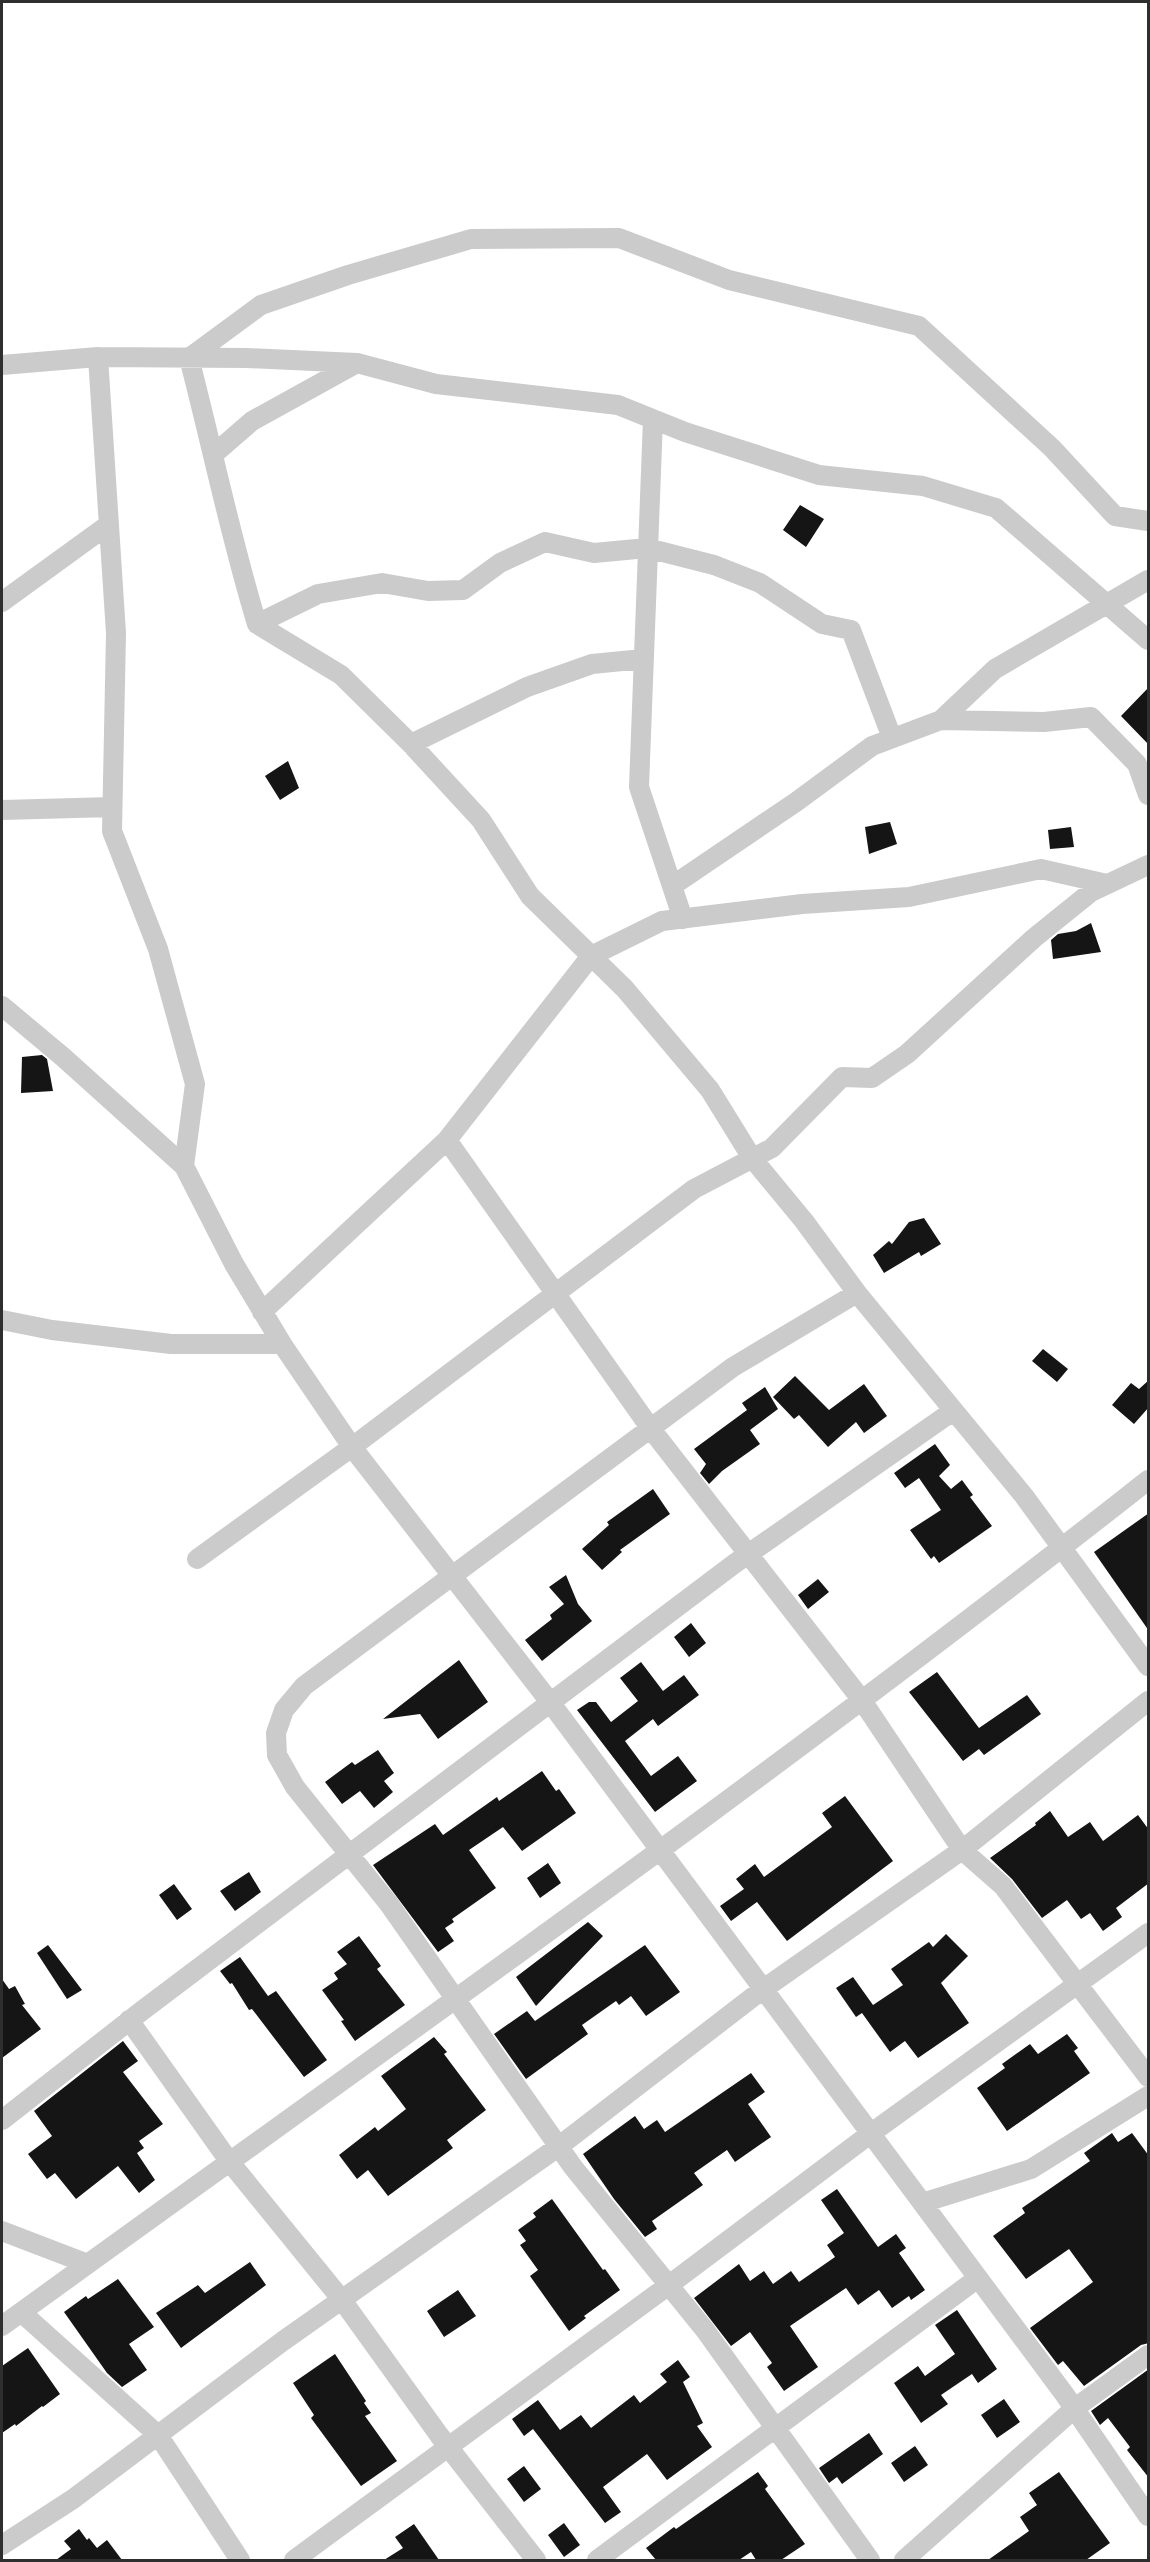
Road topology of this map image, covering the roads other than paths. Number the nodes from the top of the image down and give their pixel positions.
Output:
1 (98, 357) junction
2 (189, 358) junction
3 (357, 363) junction
4 (2, 365) edge
5 (652, 419) junction
6 (214, 454) junction
7 (1149, 521) edge
8 (108, 525) junction
9 (647, 548) junction
10 (1149, 580) edge
11 (2, 602) edge
12 (1107, 604) junction
13 (257, 624) junction
14 (1149, 640) edge
15 (643, 659) junction
16 (941, 720) junction
17 (892, 738) junction
18 (411, 744) junction
19 (1149, 795) edge
20 (112, 807) junction
21 (2, 810) edge
22 (1149, 865) edge
23 (1107, 884) junction
24 (672, 886) junction
25 (683, 919) junction
26 (591, 956) junction
27 (2, 1006) edge
28 (447, 1140) junction
29 (753, 1158) junction
30 (184, 1166) junction
31 (556, 1293) junction
32 (857, 1293) junction
33 (262, 1312) junction
34 (2, 1320) edge
35 (282, 1344) junction
36 (953, 1410) junction
37 (651, 1429) junction
38 (352, 1447) junction
39 (1149, 1480) edge
40 (1062, 1548) junction
41 (749, 1553) junction
42 (197, 1559) dead end
43 (452, 1576) junction
44 (1149, 1666) edge
45 (861, 1699) junction
46 (1149, 1701) edge
47 (550, 1702) junction
48 (659, 1850) junction
49 (962, 1850) junction
50 (349, 1854) junction
51 (1149, 1933) edge
52 (1079, 1985) junction
53 (762, 1990) junction
54 (456, 2000) junction
55 (129, 2020) junction
56 (1149, 2077) edge
57 (1149, 2096) edge
58 (2, 2120) edge
59 (870, 2134) junction
60 (558, 2147) junction
61 (229, 2161) junction
62 (922, 2203) junction
63 (2, 2231) edge
64 (88, 2264) junction
65 (978, 2278) junction
66 (669, 2285) junction
67 (342, 2300) junction
68 (21, 2312) junction
69 (2, 2326) edge
70 (1149, 2355) edge
71 (1075, 2408) junction
72 (777, 2429) junction
73 (158, 2435) junction
74 (449, 2448) junction
75 (1149, 2516) edge
76 (2, 2545) edge
77 (240, 2560) edge
78 (294, 2560) edge
79 (536, 2560) edge
80 (597, 2560) edge
81 (870, 2560) edge
82 (904, 2560) edge

1 - 2 street
1 - 4 street
1 - 8 street
2 - 3 street
2 - 6 street
2 - 7 street
3 - 5 street
3 - 6 street
5 - 9 street
5 - 12 street
6 - 13 street
8 - 11 street
8 - 20 street
9 - 13 street
9 - 15 street
9 - 17 street
10 - 12 street
12 - 14 street
12 - 16 street
13 - 18 street
15 - 18 street
15 - 24 street
16 - 17 street
16 - 19 street
17 - 24 street
18 - 26 street
20 - 21 street
20 - 30 street
22 - 23 street
23 - 25 street
23 - 29 street
24 - 25 street
25 - 26 street
26 - 28 street
26 - 29 street
27 - 30 street
28 - 31 street
28 - 33 street
29 - 31 street
29 - 32 street
30 - 33 street
31 - 37 street
31 - 38 street
32 - 36 street
32 - 37 street
33 - 35 street
34 - 35 street
35 - 38 street
36 - 40 street
36 - 41 street
37 - 41 street
37 - 43 street
38 - 42 street
38 - 43 street
39 - 40 street
40 - 44 street
40 - 45 street
41 - 45 street
41 - 47 street
43 - 47 street
43 - 50 street
45 - 48 street
45 - 49 street
46 - 49 street
47 - 48 street
47 - 50 street
48 - 53 street
48 - 54 street
49 - 52 street
49 - 53 street
50 - 54 street
50 - 55 street
51 - 52 street
52 - 56 street
52 - 59 street
53 - 59 street
53 - 60 street
54 - 60 street
54 - 61 street
55 - 58 street
55 - 61 street
57 - 62 street
59 - 62 street
59 - 66 street
60 - 66 street
60 - 67 street
61 - 64 street
61 - 67 street
62 - 65 street
63 - 64 street
64 - 68 street
65 - 71 street
65 - 72 street
66 - 72 street
66 - 74 street
67 - 73 street
67 - 74 street
68 - 69 street
68 - 73 street
70 - 71 street
71 - 75 street
71 - 82 street
72 - 80 street
72 - 81 street
73 - 76 street
73 - 77 street
74 - 78 street
74 - 79 street

